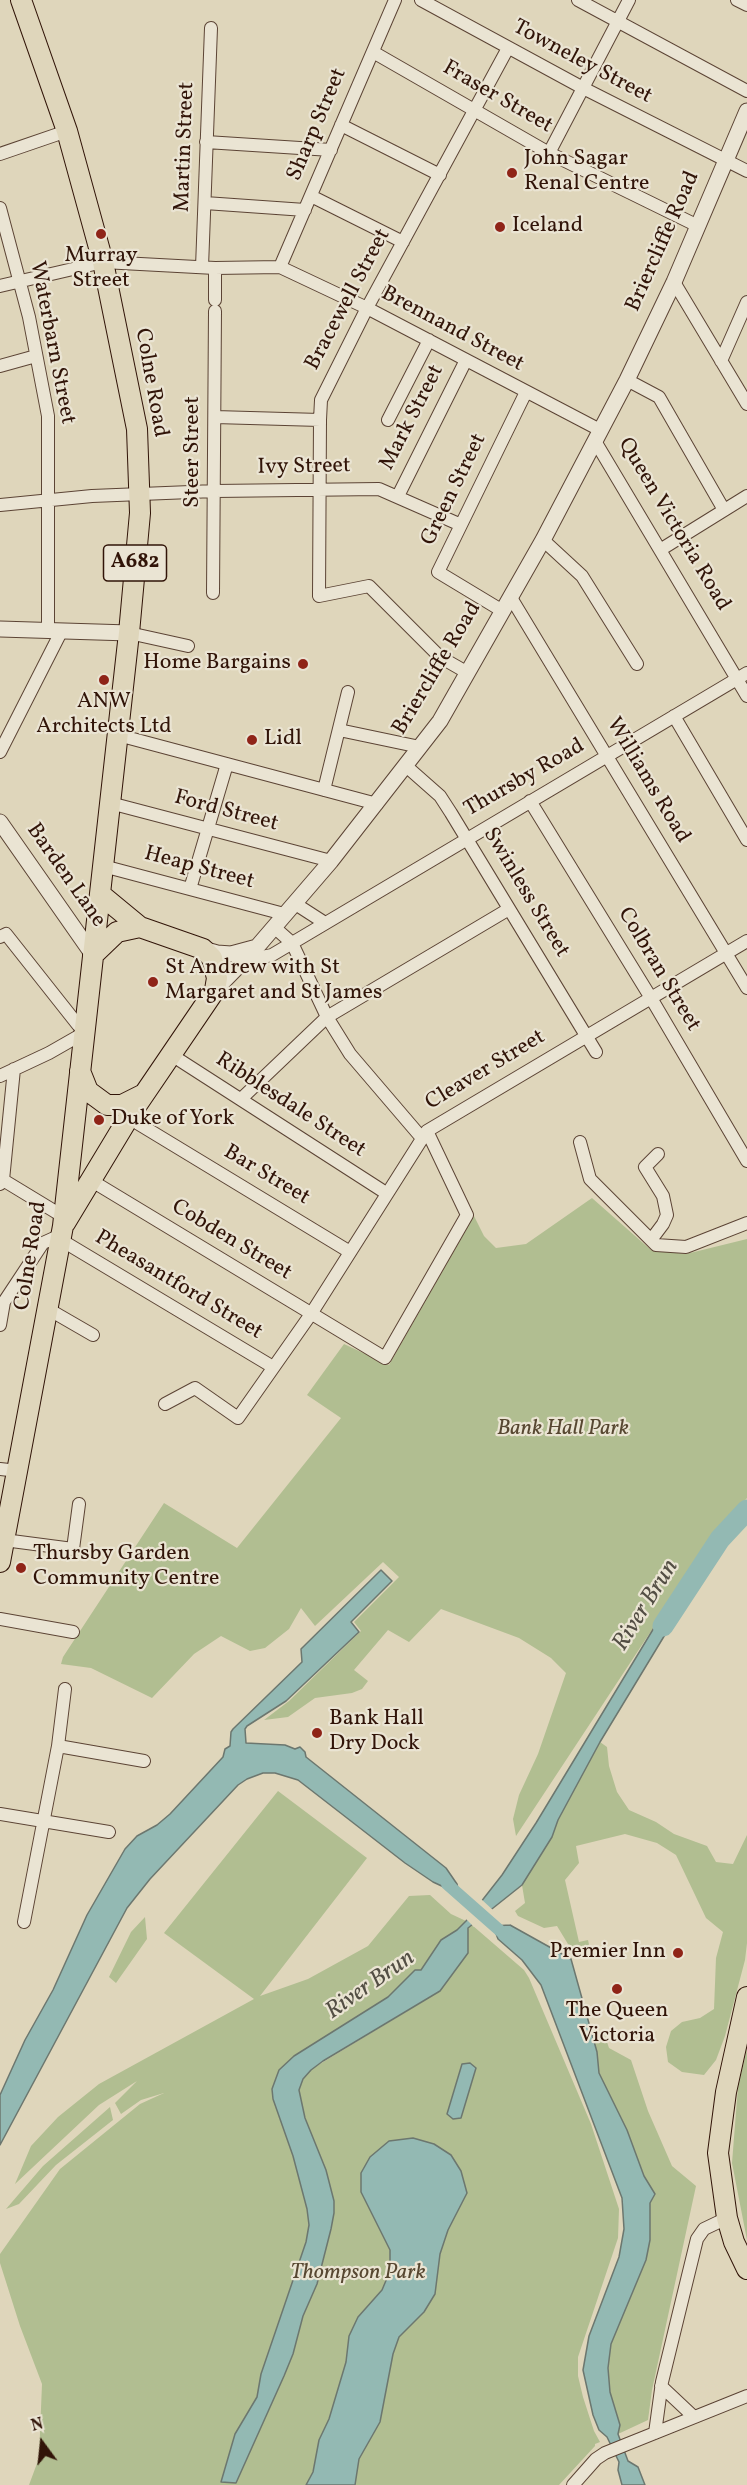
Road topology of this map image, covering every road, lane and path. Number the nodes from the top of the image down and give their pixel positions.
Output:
1 (21, 0) edge
2 (396, 0) edge
3 (421, 0) edge
4 (578, 0) edge
5 (629, 0) edge
6 (737, 0) edge
7 (747, 5) edge
8 (617, 22) junction
9 (211, 28) dead end
10 (508, 48) junction
11 (373, 52) junction
12 (583, 88) junction
13 (747, 91) edge
14 (475, 110) junction
15 (747, 111) edge
16 (342, 125) junction
17 (67, 131) junction
18 (206, 142) junction
19 (331, 150) junction
20 (549, 153) junction
21 (0, 154) edge
22 (725, 161) junction
23 (747, 171) edge
24 (440, 175) junction
25 (311, 196) junction
26 (205, 203) junction
27 (0, 208) edge
28 (305, 210) junction
29 (698, 226) junction
30 (403, 242) junction
31 (103, 262) junction
32 (201, 267) junction
33 (280, 267) junction
34 (215, 268) junction
35 (20, 281) junction
36 (674, 282) junction
37 (0, 286) edge
38 (747, 302) edge
39 (367, 308) junction
40 (429, 340) junction
41 (36, 356) junction
42 (466, 360) junction
43 (721, 360) junction
44 (0, 366) edge
45 (627, 380) junction
46 (526, 392) junction
47 (747, 404) edge
48 (215, 417) junction
49 (320, 420) junction
50 (388, 420) dead end
51 (598, 436) junction
52 (319, 489) junction
53 (215, 491) junction
54 (139, 496) junction
55 (398, 496) junction
56 (747, 496) edge
57 (48, 500) junction
58 (0, 504) edge
59 (724, 510) junction
60 (461, 525) junction
61 (543, 540) junction
62 (660, 550) junction
63 (213, 594) dead end
64 (510, 596) junction
65 (501, 610) junction
66 (0, 629) edge
67 (55, 631) junction
68 (129, 633) junction
69 (188, 646) dead end
70 (637, 664) dead end
71 (468, 673) junction
72 (742, 676) edge
73 (348, 692) dead end
74 (747, 696) edge
75 (674, 716) junction
76 (339, 730) junction
77 (118, 735) junction
78 (420, 747) junction
79 (0, 752) edge
80 (607, 755) junction
81 (227, 764) junction
82 (406, 766) junction
83 (324, 790) junction
84 (530, 801) junction
85 (110, 803) junction
86 (377, 804) junction
87 (0, 822) edge
88 (208, 829) junction
89 (466, 838) junction
90 (747, 840) edge
91 (331, 861) junction
92 (103, 866) junction
93 (190, 889) junction
94 (100, 894) junction
95 (289, 908) junction
96 (509, 909) junction
97 (325, 923) junction
98 (140, 927) junction
99 (274, 927) junction
100 (3, 936) edge
101 (747, 941) edge
102 (292, 943) junction
103 (203, 949) junction
104 (254, 950) junction
105 (726, 953) junction
106 (93, 955) junction
107 (747, 988) edge
108 (215, 990) junction
109 (651, 998) junction
110 (327, 1017) junction
111 (85, 1030) junction
112 (586, 1036) junction
113 (596, 1052) dead end
114 (170, 1054) junction
115 (14, 1069) junction
116 (80, 1070) junction
117 (0, 1076) edge
118 (144, 1094) junction
119 (241, 1099) junction
120 (129, 1118) junction
121 (424, 1134) junction
122 (580, 1142) dead end
123 (2, 1151) edge
124 (658, 1154) dead end
125 (747, 1161) edge
126 (92, 1181) junction
127 (1, 1182) edge
128 (386, 1193) junction
129 (747, 1223) edge
130 (63, 1227) junction
131 (651, 1240) junction
132 (350, 1252) junction
133 (2, 1305) edge
134 (48, 1309) junction
135 (310, 1314) junction
136 (0, 1325) edge
137 (93, 1335) dead end
138 (273, 1367) junction
139 (165, 1404) dead end
140 (9, 1470) edge
141 (79, 1504) dead end
142 (5, 1506) edge
143 (4, 1540) junction
144 (0, 1562) edge
145 (0, 1619) edge
146 (73, 1632) dead end
147 (65, 1689) dead end
148 (58, 1746) junction
149 (144, 1761) dead end
150 (0, 1814) edge
151 (42, 1821) junction
152 (109, 1832) dead end
153 (24, 1922) dead end
154 (747, 1997) edge
155 (727, 2218) junction
156 (747, 2269) edge
157 (661, 2386) junction
158 (747, 2396) edge
159 (694, 2416) junction
160 (655, 2433) junction
161 (573, 2485) edge

1 - 17 main road, Colne Road / A682
2 - 11 street, Sharp Street
3 - 10 street, Towneley Street
4 - 8 street
5 - 8 street
6 - 7 street
8 - 12 street
8 - 13 street
9 - 18 street, Martin Street
10 - 12 street, Towneley Street
10 - 14 street, Bracewell Street
11 - 14 street, Fraser Street
11 - 16 street, Sharp Street
12 - 20 street
12 - 22 street, Towneley Street
14 - 20 street, Fraser Street
14 - 24 street, Bracewell Street
15 - 22 street, Briercliffe Road
16 - 19 street, Sharp Street
16 - 24 street
17 - 21 street
17 - 31 main road, Colne Road / A682
18 - 19 street
18 - 26 street, Martin Street
19 - 25 street, Sharp Street
20 - 29 street, Fraser Street
22 - 23 street, Towneley Street
22 - 29 street, Briercliffe Road
24 - 30 street, Bracewell Street
25 - 28 street, Sharp Street
25 - 30 street
26 - 28 street
26 - 32 street, Martin Street
27 - 35 street, Waterbarn Street
28 - 33 street, Sharp Street
29 - 36 street, Briercliffe Road
30 - 39 street, Bracewell Street
31 - 32 street, Brennand Street
31 - 35 street
31 - 54 main road, Colne Road / A682
32 - 34 street, Brennand Street
33 - 34 street, Brennand Street
33 - 39 street, Brennand Street
34 - 48 street, Steer Street
35 - 37 street
35 - 41 street, Waterbarn Street
36 - 43 street
36 - 45 street, Briercliffe Road
38 - 43 street
39 - 40 street, Brennand Street
39 - 49 street, Bracewell Street
40 - 42 street, Brennand Street
40 - 50 street
41 - 44 street
41 - 57 street, Waterbarn Street
42 - 46 street, Brennand Street
42 - 55 street, Mark Street
43 - 47 street
45 - 51 street, Briercliffe Road
45 - 59 street
46 - 51 street, Brennand Street
46 - 60 street, Green Street
48 - 49 street
48 - 53 street, Steer Street
49 - 52 street, Bracewell Street
51 - 61 street, Briercliffe Road
51 - 62 street, Queen Victoria Road
52 - 53 street, Ivy Street
52 - 55 street, Ivy Street
52 - 71 street, Bracewell Street
53 - 54 street, Ivy Street
53 - 63 street, Steer Street
54 - 57 street, Ivy Street
54 - 68 main road, Colne Road / A682
55 - 60 street, Ivy Street
56 - 59 street
57 - 58 street, Ivy Street
57 - 67 street, Waterbarn Street
59 - 62 street
60 - 65 street, Green Street
61 - 64 street, Briercliffe Road
61 - 70 street
62 - 72 street, Queen Victoria Road
64 - 65 street, Briercliffe Road
64 - 80 street, Williams Road
65 - 71 street, Briercliffe Road
66 - 67 street
67 - 68 street
67 - 79 street, Waterbarn Street
68 - 69 street
68 - 77 main road, Colne Road / A682
71 - 78 street, Briercliffe Road
72 - 74 street, Queen Victoria Road
72 - 75 street, Thursby Road
73 - 76 street
75 - 80 street, Thursby Road
75 - 90 street
76 - 78 street
76 - 83 street
77 - 81 street
77 - 85 main road, Colne Road / A682
78 - 82 street, Briercliffe Road
80 - 84 street, Thursby Road
80 - 105 street, Williams Road
81 - 83 street
81 - 88 street
82 - 86 street, Briercliffe Road
82 - 89 street, Swinless Street
83 - 86 street
84 - 89 street, Thursby Road
84 - 109 street, Colbran Street
85 - 88 street, Ford Street
85 - 92 main road, Colne Road / A682
86 - 91 street, Briercliffe Road
87 - 106 street, Barden Lane
88 - 91 street, Ford Street
88 - 93 street
89 - 96 street, Swinless Street
89 - 97 street, Thursby Road
91 - 95 street, Briercliffe Road
92 - 93 street, Heap Street
92 - 94 main road, Colne Road / A682
93 - 95 street, Heap Street
94 - 98 main road
94 - 106 main road, Colne Road
95 - 97 street
95 - 99 street, Briercliffe Road
96 - 110 street
96 - 112 street, Swinless Street
97 - 102 street, Thursby Road
98 - 103 main road
98 - 106 main road
99 - 102 street
99 - 104 street, Briercliffe Road
100 - 111 street
101 - 105 street, Cleaver Street
102 - 104 street, Thursby Road
102 - 110 street
103 - 104 street
103 - 108 main road
104 - 108 street, Briercliffe Road
105 - 107 street, Williams Road
105 - 109 street, Cleaver Street
106 - 111 main road, Colne Road
108 - 114 main road, Briercliffe Road
109 - 112 street, Cleaver Street
109 - 125 street, Colbran Street
110 - 119 street
110 - 121 street
111 - 115 street
111 - 116 main road, Colne Road
112 - 113 street, Swinless Street
112 - 121 street, Cleaver Street
114 - 118 main road, Briercliffe Road
114 - 119 street, Ribblesdale Street
115 - 117 street
115 - 123 street
116 - 118 main road
116 - 130 main road, Colne Road
118 - 120 main road, Briercliffe Road
119 - 128 street, Ribblesdale Street
120 - 126 main road, Briercliffe Road
120 - 132 street, Bar Street
121 - 128 street, Cleaver Street
121 - 135 street, Cobden Street
122 - 131 street
123 - 127 street
124 - 131 street
126 - 130 main road, Briercliffe Road
126 - 135 street, Cobden Street
127 - 130 street, Pheasantford Street
128 - 132 street, Cleaver Street
129 - 131 street
130 - 133 street
130 - 134 main road, Colne Road
130 - 138 street, Pheasantford Street
132 - 135 street, Cleaver Street
133 - 136 street
134 - 137 street
134 - 140 main road, Colne Road
135 - 138 street, Cleaver Street
138 - 139 street, Cleaver Street
140 - 142 main road, Colne Road
141 - 143 street
142 - 143 main road, Colne Road
143 - 144 main road, Colne Road
145 - 146 street
147 - 148 street
148 - 149 street
148 - 151 street
150 - 151 street
151 - 152 street
151 - 153 street
154 - 155 main road
155 - 156 main road
155 - 157 street
157 - 159 street
157 - 160 street
158 - 159 street
159 - 160 street
160 - 161 street

